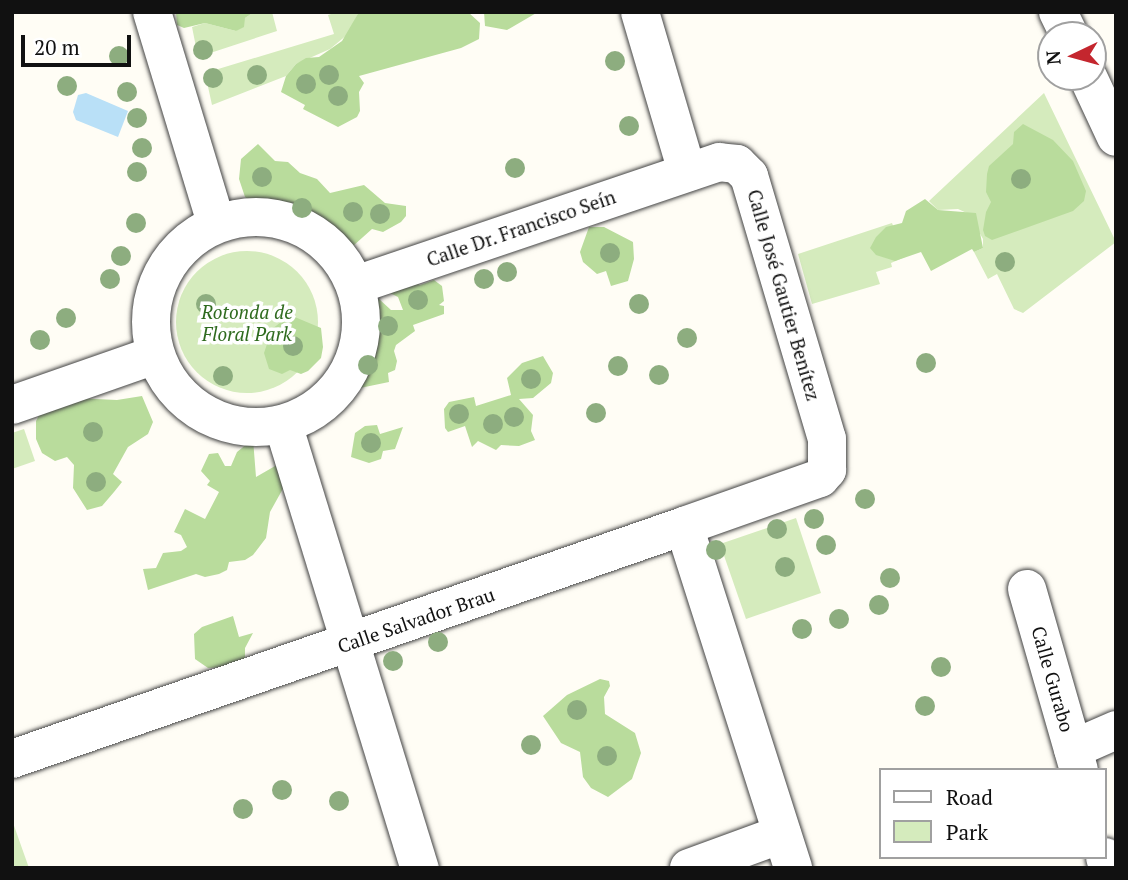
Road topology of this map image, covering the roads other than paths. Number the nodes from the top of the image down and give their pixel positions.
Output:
1 (152, 12) edge
2 (640, 12) edge
3 (1095, 91) edge
4 (1116, 137) edge
5 (687, 172) junction
6 (216, 223) junction
7 (355, 285) junction
8 (155, 355) junction
9 (12, 405) edge
10 (283, 424) junction
11 (820, 478) joint
12 (684, 526) junction
13 (1027, 589) dead end
14 (349, 644) junction
15 (1116, 730) edge
16 (12, 759) edge
17 (1076, 759) edge
18 (788, 851) edge
19 (420, 868) edge
20 (689, 868) edge

1 - 6 street
2 - 5 street
3 - 4 street
5 - 7 street, Calle Dr. Francisco Seín
5 - 11 street, Calle José Gautier Benítez
6 - 7 street
6 - 8 street
7 - 10 street
8 - 9 street
8 - 10 street
10 - 14 street
11 - 12 street, Calle Salvador Brau
12 - 14 street, Calle Salvador Brau
12 - 18 street
13 - 17 street, Calle Gurabo
14 - 16 street, Calle Salvador Brau
14 - 19 street
15 - 17 street
18 - 20 street

